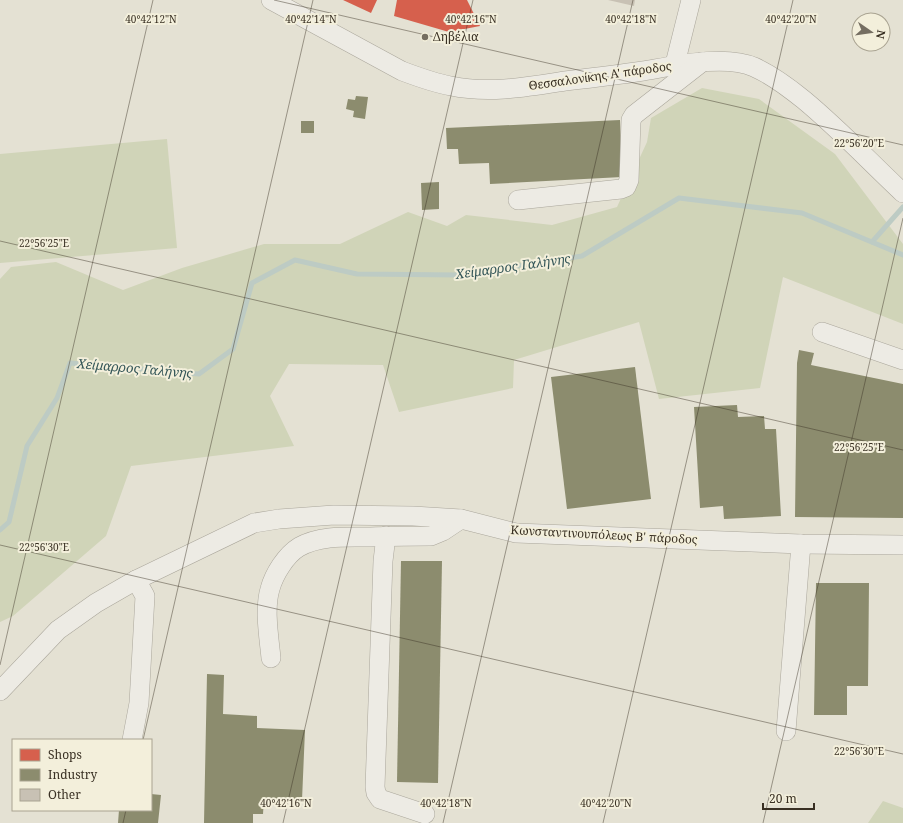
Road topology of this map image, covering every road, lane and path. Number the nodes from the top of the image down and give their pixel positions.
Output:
1 (270, 0) edge
2 (691, 0) edge
3 (702, 62) junction
4 (675, 64) junction
5 (903, 193) edge
6 (518, 200) dead end
7 (822, 332) dead end
8 (903, 360) edge
9 (461, 519) junction
10 (386, 536) junction
11 (801, 544) junction
12 (903, 545) edge
13 (136, 580) junction
14 (271, 658) dead end
15 (0, 691) edge
16 (786, 731) dead end
17 (132, 739) edge
18 (425, 814) dead end

1 - 4 street, Θεσσαλονίκης Α' πάροδος
2 - 4 street
3 - 4 street, Θεσσαλονίκης Α' πάροδος
3 - 5 street, Θεσσαλονίκης Α' πάροδος
3 - 6 street
7 - 8 street
9 - 10 street
9 - 11 street, Κωνσταντινουπόλεως Β' πάροδος
9 - 13 street, Κωνσταντινουπόλεως Β' πάροδος
10 - 14 street
10 - 18 street
11 - 12 street, Κωνσταντινουπόλεως Β' πάροδος
11 - 16 street
13 - 15 street, Κωνσταντινουπόλεως Β' πάροδος
13 - 17 street

